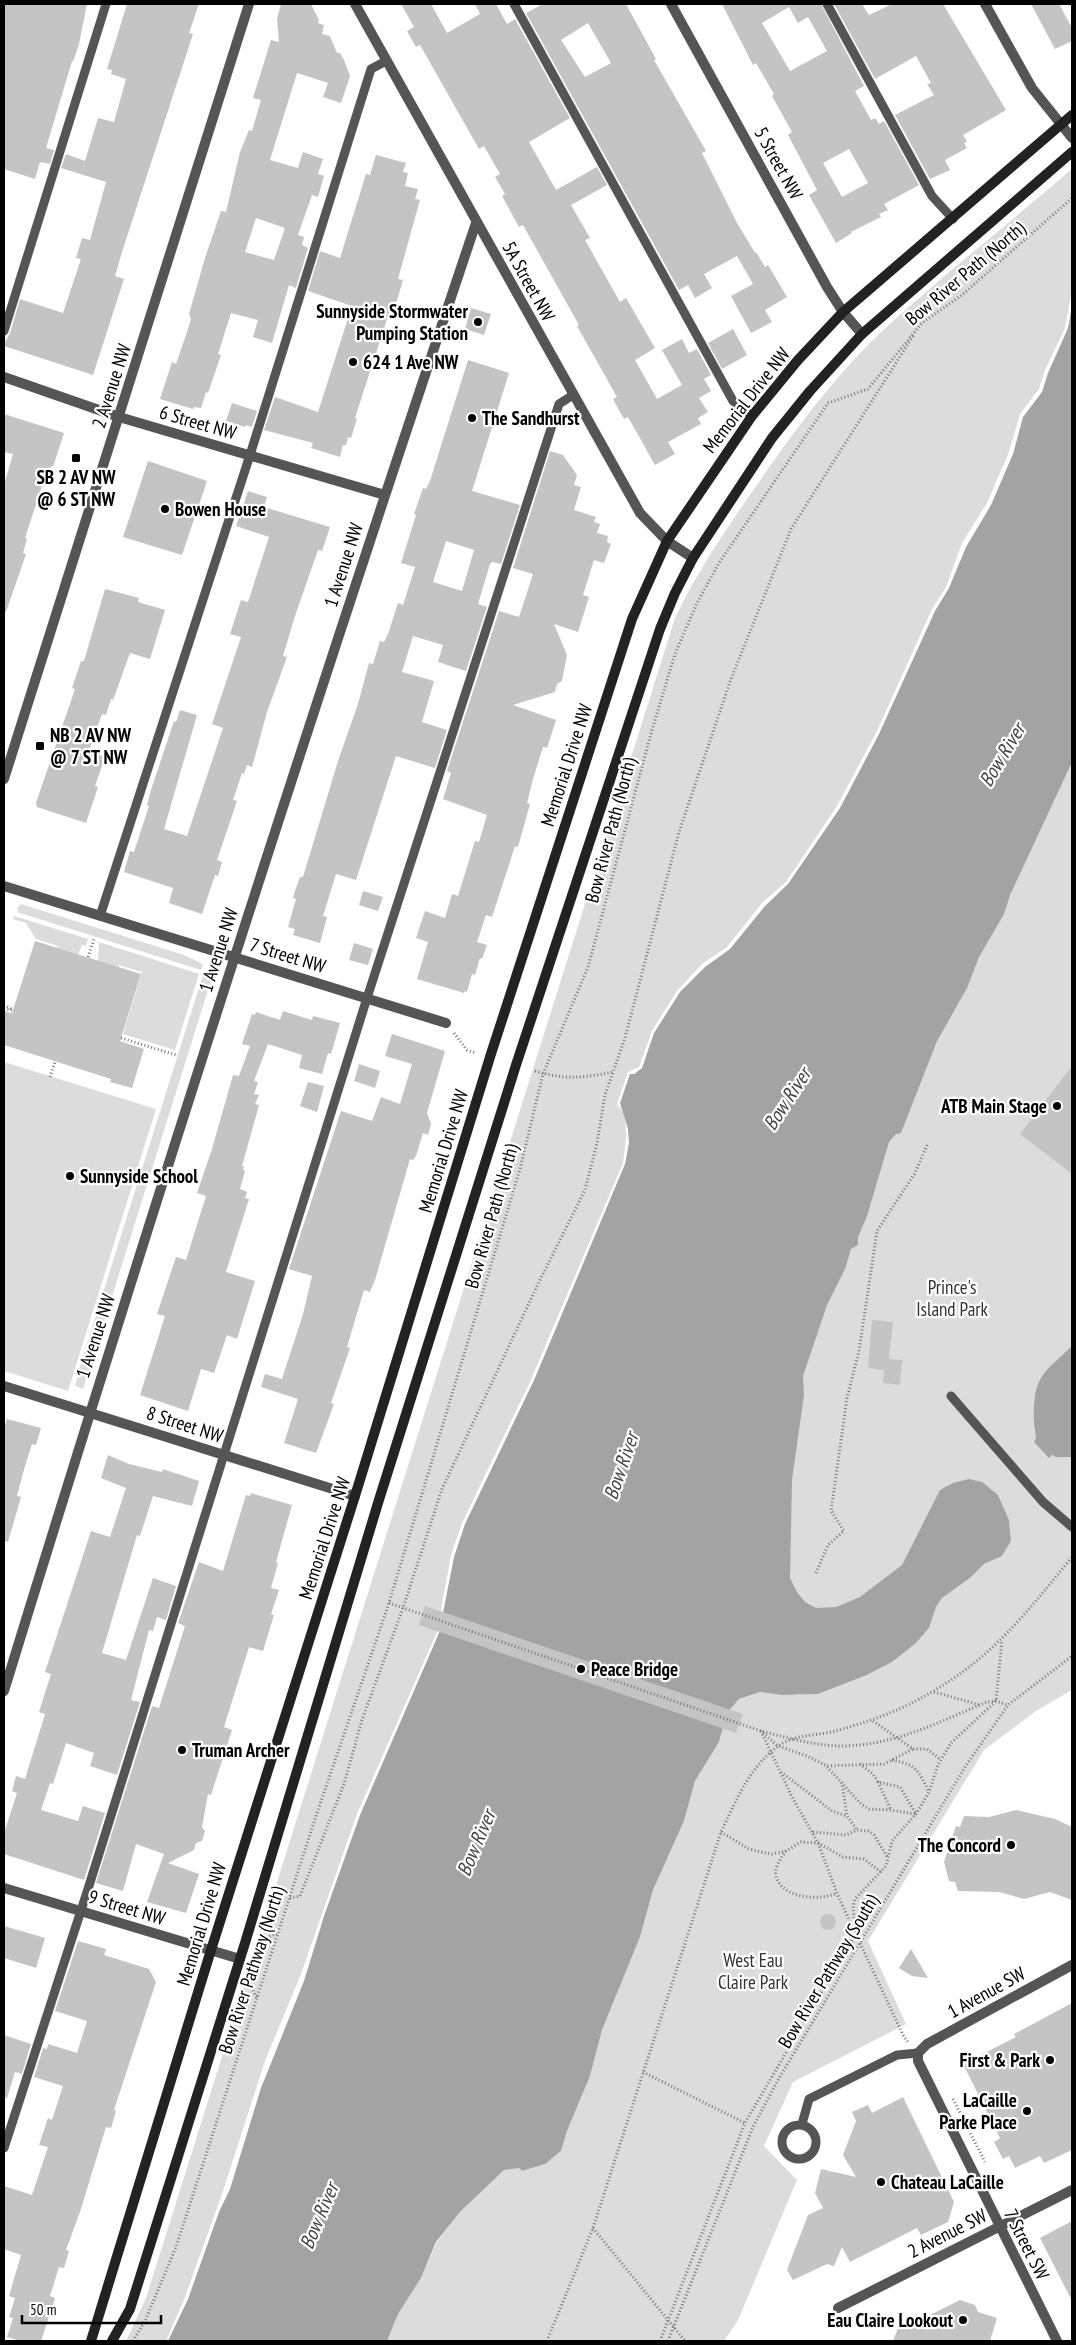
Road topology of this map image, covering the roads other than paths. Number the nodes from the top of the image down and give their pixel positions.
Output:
1 (106, 4) edge
2 (249, 4) edge
3 (355, 4) edge
4 (514, 4) edge
5 (671, 4) edge
6 (827, 4) edge
7 (985, 4) edge
8 (386, 61) junction
9 (1072, 115) edge
10 (1060, 124) junction
11 (1072, 138) edge
12 (1072, 152) edge
13 (953, 219) junction
14 (476, 222) junction
15 (842, 312) junction
16 (4, 331) edge
17 (862, 334) junction
18 (4, 377) edge
19 (573, 395) junction
20 (752, 416) junction
21 (120, 418) junction
22 (250, 455) junction
23 (384, 495) junction
24 (667, 541) junction
25 (693, 558) junction
26 (4, 779) edge
27 (4, 886) edge
28 (100, 916) junction
29 (234, 957) junction
30 (367, 998) junction
31 (446, 1023) road end
32 (4, 1386) edge
33 (951, 1396) dead end
34 (90, 1413) junction
35 (224, 1455) junction
36 (355, 1496) junction
37 (1072, 1527) edge
38 (4, 1691) edge
39 (4, 1888) edge
40 (81, 1911) junction
41 (211, 1950) junction
42 (240, 1959) junction
43 (1072, 1964) edge
44 (918, 2053) junction
45 (802, 2124) dead end
46 (4, 2148) edge
47 (1072, 2190) edge
48 (998, 2227) junction
49 (838, 2308) dead end
50 (91, 2341) edge
51 (112, 2341) edge
52 (1057, 2341) edge

1 - 16 lane
2 - 21 street, 2 Avenue NW
3 - 8 street, 5A Street NW
4 - 20 lane
5 - 15 street, 5 Street NW
6 - 13 lane
7 - 10 street
8 - 14 street, 5A Street NW
8 - 22 lane
9 - 10 main road, Memorial Drive NW
10 - 11 street
10 - 13 main road, Memorial Drive NW
12 - 17 main road
13 - 15 main road, Memorial Drive NW
14 - 19 street, 5A Street NW
14 - 23 street, 1 Avenue NW
15 - 17 street, 5 Street NW
15 - 20 main road, Memorial Drive NW
17 - 25 main road
18 - 21 street, 6 Street NW
19 - 24 street, 5A Street NW
19 - 30 lane
20 - 24 main road, Memorial Drive NW
21 - 22 street, 6 Street NW
21 - 26 street, 2 Avenue NW
22 - 23 street, 6 Street NW
22 - 28 lane
23 - 29 street, 1 Avenue NW
24 - 25 street, 5A Street NW
24 - 36 main road, Memorial Drive NW
25 - 42 main road
27 - 28 street, 7 Street NW
28 - 29 street, 7 Street NW
29 - 30 street, 7 Street NW
29 - 34 street, 1 Avenue NW
30 - 31 street, 7 Street NW
30 - 35 lane
32 - 34 street, 8 Street NW
33 - 37 lane
34 - 35 street, 8 Street NW
34 - 38 street, 1 Avenue NW
35 - 36 street, 8 Street NW
35 - 40 lane
36 - 41 main road, Memorial Drive NW
39 - 40 street, 9 Street NW
40 - 41 street, 9 Street NW
40 - 46 lane
41 - 42 street, 9 Street NW
41 - 50 main road, Memorial Drive NW
42 - 51 main road
43 - 44 street, 1 Avenue SW
44 - 45 lane
44 - 48 street, 7 Street SW
47 - 48 street, 2 Avenue SW
48 - 49 street, 2 Avenue SW
48 - 52 street, 7 Street SW

